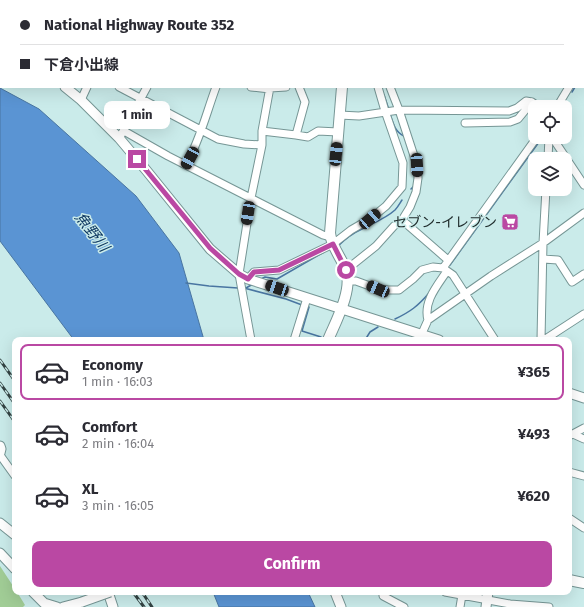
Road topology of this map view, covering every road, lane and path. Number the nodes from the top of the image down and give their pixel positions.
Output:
1 (503, 0) edge
2 (520, 0) edge
3 (66, 88) edge
4 (86, 88) edge
5 (121, 88) edge
6 (146, 88) edge
7 (216, 88) edge
8 (270, 88) edge
9 (299, 88) edge
10 (342, 88) edge
11 (378, 88) edge
12 (390, 88) edge
13 (568, 88) edge
14 (141, 99) junction
15 (80, 100) junction
16 (561, 100) edge
17 (528, 101) edge
18 (528, 107) edge
19 (399, 110) junction
20 (387, 111) junction
21 (339, 115) junction
22 (465, 123) dead end
23 (202, 131) junction
24 (262, 131) junction
25 (338, 132) junction
26 (121, 134) junction
27 (296, 135) junction
28 (532, 144) edge
29 (557, 144) edge
30 (262, 146) junction
31 (186, 166) junction
32 (584, 185) edge
33 (546, 196) edge
34 (251, 198) junction
35 (584, 214) edge
36 (402, 220) junction
37 (332, 241) junction
38 (543, 243) junction
39 (543, 259) junction
40 (448, 260) junction
41 (346, 270) junction
42 (445, 270) junction
43 (239, 274) junction
44 (584, 274) edge
45 (248, 279) junction
46 (348, 281) junction
47 (465, 294) junction
48 (306, 303) junction
49 (341, 308) junction
50 (584, 314) edge
51 (428, 320) junction
52 (251, 337) edge
53 (295, 337) edge
54 (329, 337) edge
55 (420, 337) edge
56 (493, 337) edge
57 (541, 337) edge
58 (554, 337) edge
59 (572, 394) edge
60 (584, 398) edge
61 (584, 428) edge
62 (572, 434) edge
63 (572, 435) edge
64 (584, 439) edge
65 (0, 441) edge
66 (0, 446) edge
67 (0, 454) edge
68 (12, 472) edge
69 (572, 473) edge
70 (584, 476) edge
71 (572, 520) edge
72 (0, 523) edge
73 (584, 528) edge
74 (12, 533) edge
75 (0, 552) edge
76 (12, 566) edge
77 (572, 580) edge
78 (584, 582) edge
79 (36, 595) edge
80 (101, 595) edge
81 (110, 595) edge
82 (336, 595) edge
83 (382, 595) edge
84 (462, 595) joint
85 (487, 600) edge
86 (57, 607) edge
87 (69, 607) edge
88 (113, 607) edge
89 (341, 607) edge
90 (404, 607) edge
91 (460, 607) edge
92 (549, 607) edge

1 - 2 street
3 - 15 main road
4 - 15 street
5 - 14 street
6 - 14 street
7 - 23 street
8 - 24 street
9 - 27 street
10 - 21 highway
11 - 20 street
12 - 19 street
13 - 16 street
14 - 23 street
14 - 26 street
15 - 26 main road
17 - 19 street
18 - 22 street
19 - 20 street
19 - 36 street
20 - 21 street
20 - 37 street
21 - 25 highway
23 - 30 street
23 - 31 street
24 - 27 street
24 - 30 street
25 - 27 street
25 - 37 highway
26 - 31 street
26 - 43 main road
28 - 40 street
29 - 32 street
30 - 34 street
31 - 34 street
33 - 38 street
34 - 37 street
34 - 43 street
35 - 38 street
36 - 40 street
36 - 41 street
37 - 41 highway
37 - 45 street
38 - 39 street
38 - 47 street
39 - 44 street
39 - 57 street
40 - 42 street
41 - 46 highway
42 - 46 street
42 - 47 street
42 - 51 street
43 - 45 main road
43 - 52 street
45 - 48 main road
46 - 49 highway
47 - 51 street
47 - 56 street
48 - 49 main road
48 - 53 street
49 - 54 highway
49 - 55 main road
50 - 58 street
51 - 55 street
59 - 60 main road
61 - 62 street
63 - 64 street
65 - 67 street
66 - 67 main road
67 - 68 street
69 - 70 street
71 - 73 street
72 - 74 main road
75 - 76 main road
77 - 78 highway
79 - 86 main road
80 - 87 main road, bridge
81 - 88 main road
82 - 89 main road
83 - 90 street
84 - 85 street
84 - 91 street
85 - 92 street

